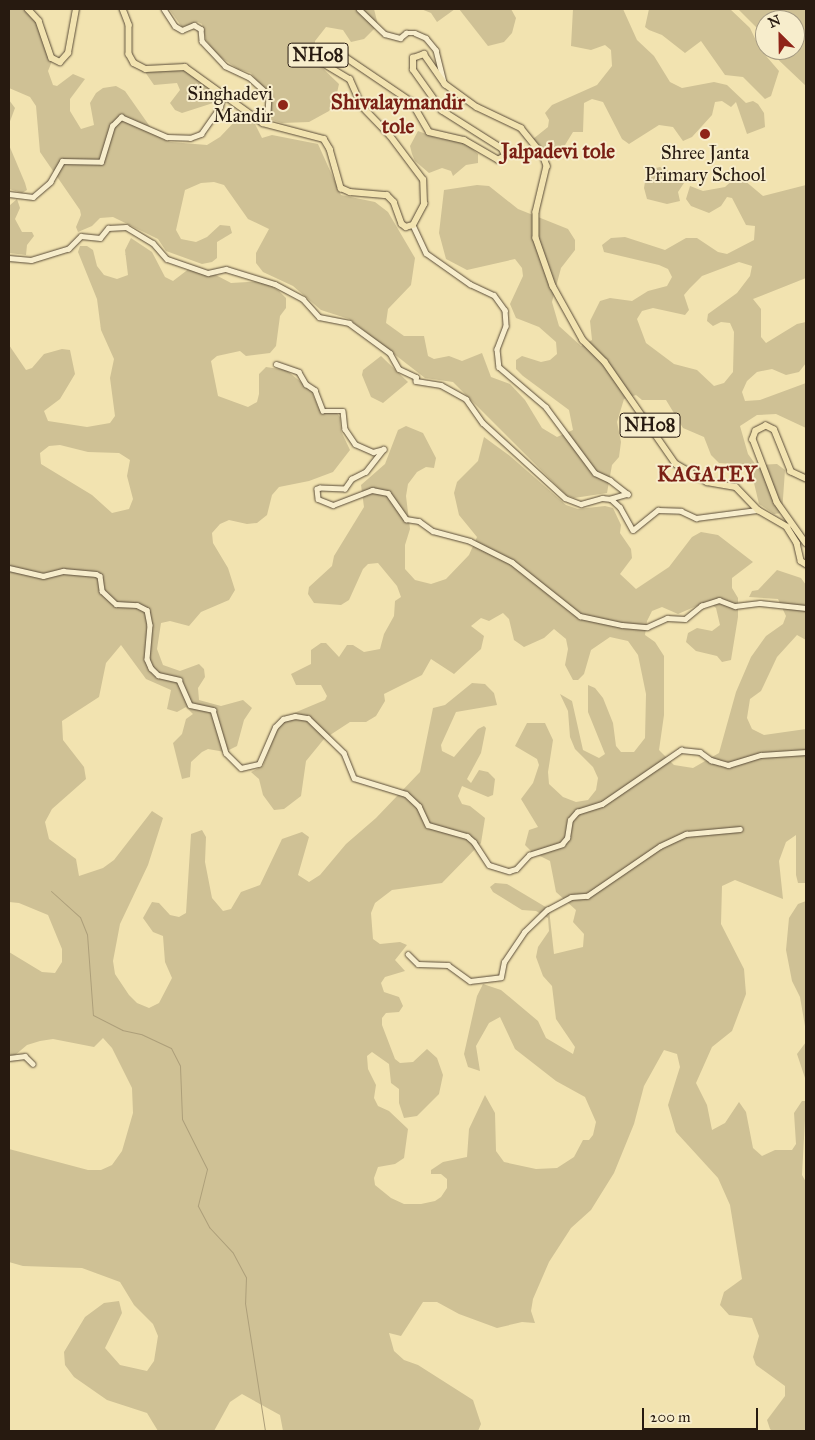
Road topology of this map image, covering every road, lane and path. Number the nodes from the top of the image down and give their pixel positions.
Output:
1 (28, 9) edge
2 (76, 9) edge
3 (124, 9) edge
4 (164, 9) edge
5 (360, 9) edge
6 (444, 84) junction
7 (224, 93) junction
8 (261, 121) junction
9 (9, 194) edge
10 (413, 225) junction
11 (9, 258) edge
12 (276, 364) dead end
13 (806, 479) edge
14 (611, 499) junction
15 (758, 510) junction
16 (806, 543) edge
17 (806, 564) edge
18 (9, 568) edge
19 (806, 608) edge
20 (806, 752) edge
21 (740, 829) dead end
22 (408, 954) dead end
23 (9, 1058) edge
24 (33, 1064) dead end

1 - 2 main road
3 - 7 main road
4 - 8 street
5 - 6 street
6 - 10 main road, NH08
6 - 15 main road, NH08
7 - 8 main road
7 - 9 street
8 - 10 main road
10 - 14 street
11 - 14 street
12 - 19 street
13 - 16 main road
14 - 15 street
15 - 17 main road, NH08
18 - 20 street
21 - 22 street
23 - 24 street

